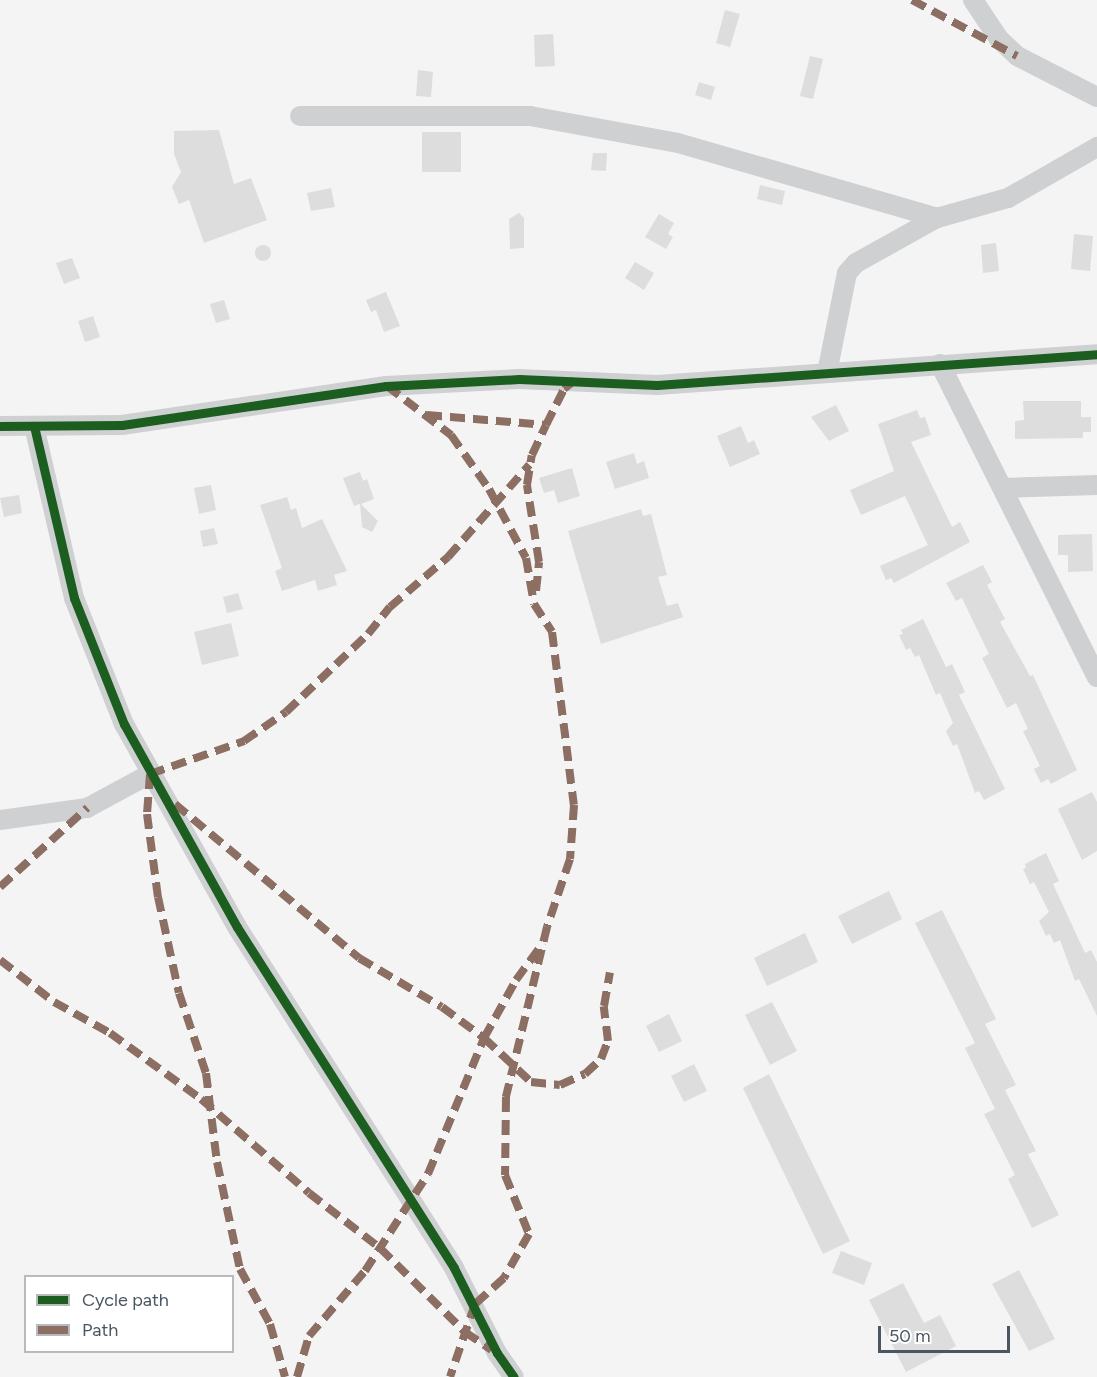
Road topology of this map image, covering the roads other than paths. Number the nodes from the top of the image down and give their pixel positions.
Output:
1 (973, 0) edge
2 (1097, 97) edge
3 (300, 116) dead end
4 (1097, 147) edge
5 (938, 218) junction
6 (1097, 354) edge
7 (940, 364) junction
8 (827, 373) junction
9 (0, 426) edge
10 (34, 426) junction
11 (1097, 485) edge
12 (1003, 488) junction
13 (1097, 676) edge
14 (150, 774) junction
15 (0, 820) edge
16 (514, 1377) edge

1 - 2 street
3 - 5 street
4 - 5 street
5 - 8 street
6 - 7 street
7 - 8 street
7 - 12 street
8 - 10 street
9 - 10 street
10 - 14 street
11 - 12 street
12 - 13 street
14 - 15 street
14 - 16 street

